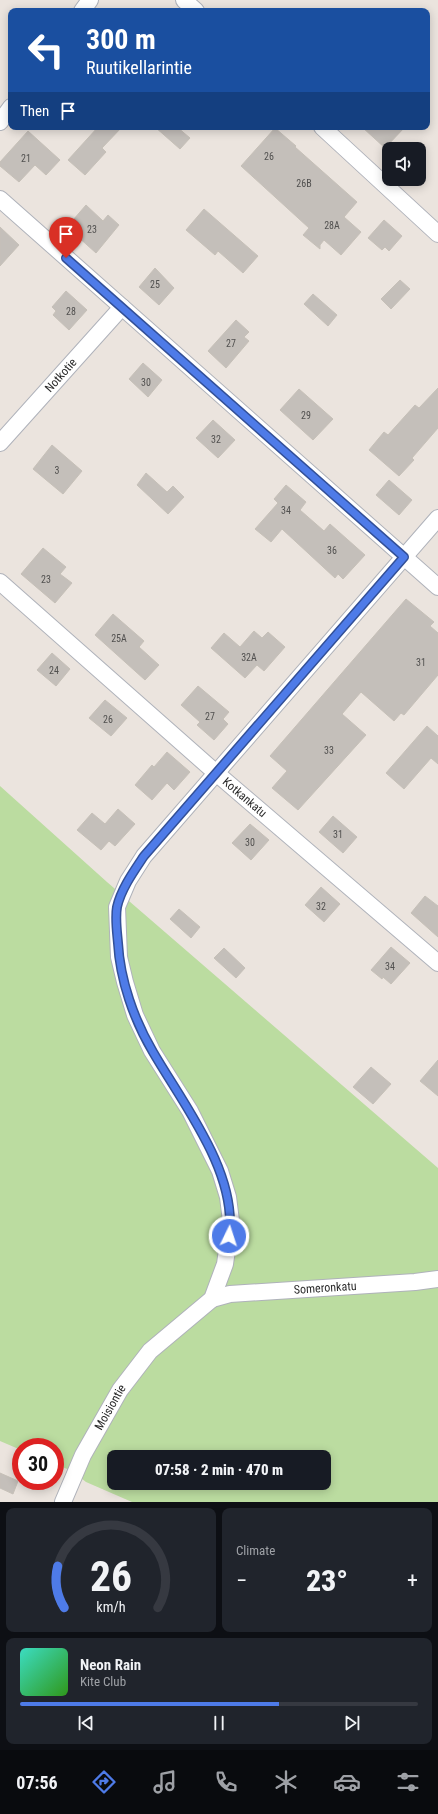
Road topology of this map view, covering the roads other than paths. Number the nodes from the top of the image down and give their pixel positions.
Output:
1 (184, 0) edge
2 (193, 8) edge
3 (8, 111) edge
4 (0, 122) edge
5 (325, 130) edge
6 (0, 199) edge
7 (438, 234) edge
8 (122, 307) junction
9 (0, 443) edge
10 (438, 518) edge
11 (404, 557) junction
12 (0, 582) edge
13 (438, 587) edge
14 (215, 772) junction
15 (438, 963) edge
16 (438, 1279) edge
17 (212, 1300) junction
18 (63, 1502) edge

1 - 2 street
3 - 4 street
5 - 7 street
6 - 8 street
8 - 9 street, Notkotie
8 - 11 street
10 - 11 street
11 - 13 street
11 - 14 street
12 - 14 street, Kotkankatu
14 - 15 street, Kotkankatu
14 - 17 street
16 - 17 street, Someronkatu
17 - 18 street, Moisiontie

